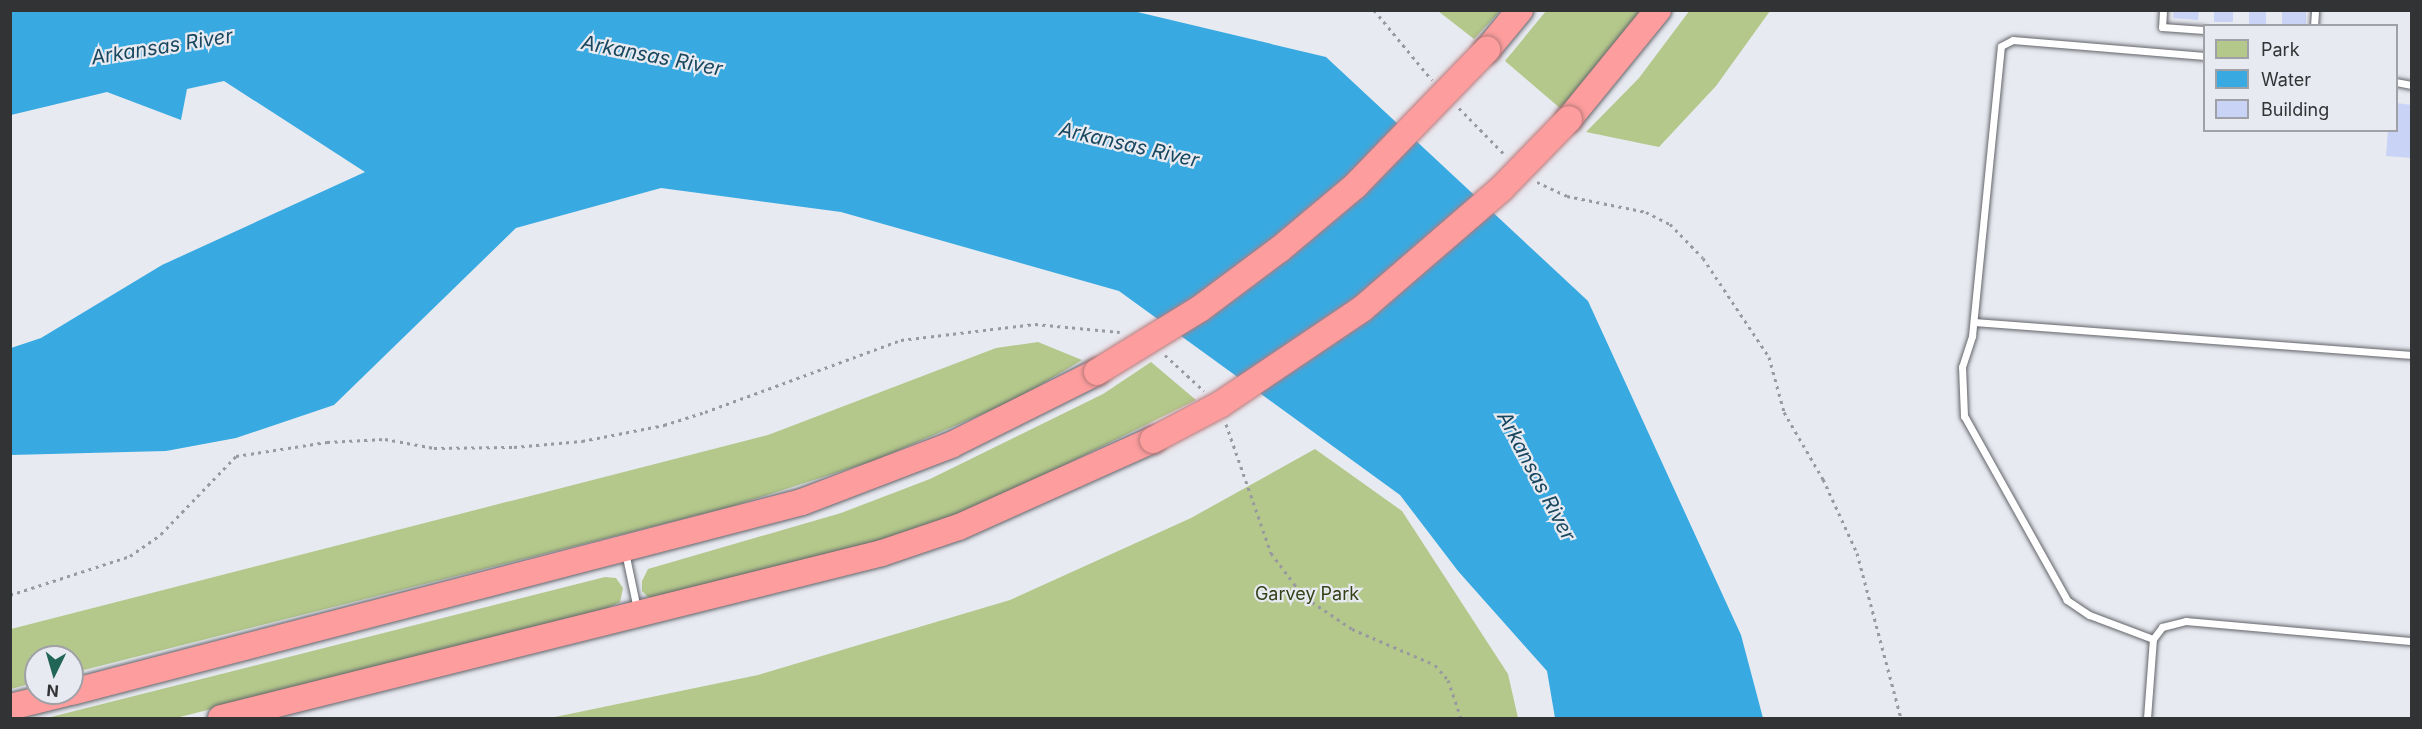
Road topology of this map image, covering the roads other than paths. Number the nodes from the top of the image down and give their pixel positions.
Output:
1 (1520, 10) edge
2 (1658, 10) edge
3 (2163, 10) edge
4 (2203, 30) edge
5 (2203, 56) edge
6 (1974, 322) junction
7 (2412, 355) edge
8 (624, 550) junction
9 (638, 615) junction
10 (2153, 639) junction
11 (2412, 641) edge
12 (84, 689) edge
13 (222, 718) edge
14 (2147, 718) edge

1 - 8 highway, bridge
2 - 9 highway, bridge
3 - 4 lane
5 - 6 lane
6 - 7 lane
6 - 10 lane
8 - 9 lane
8 - 12 highway
9 - 13 highway
10 - 11 lane
10 - 14 lane

